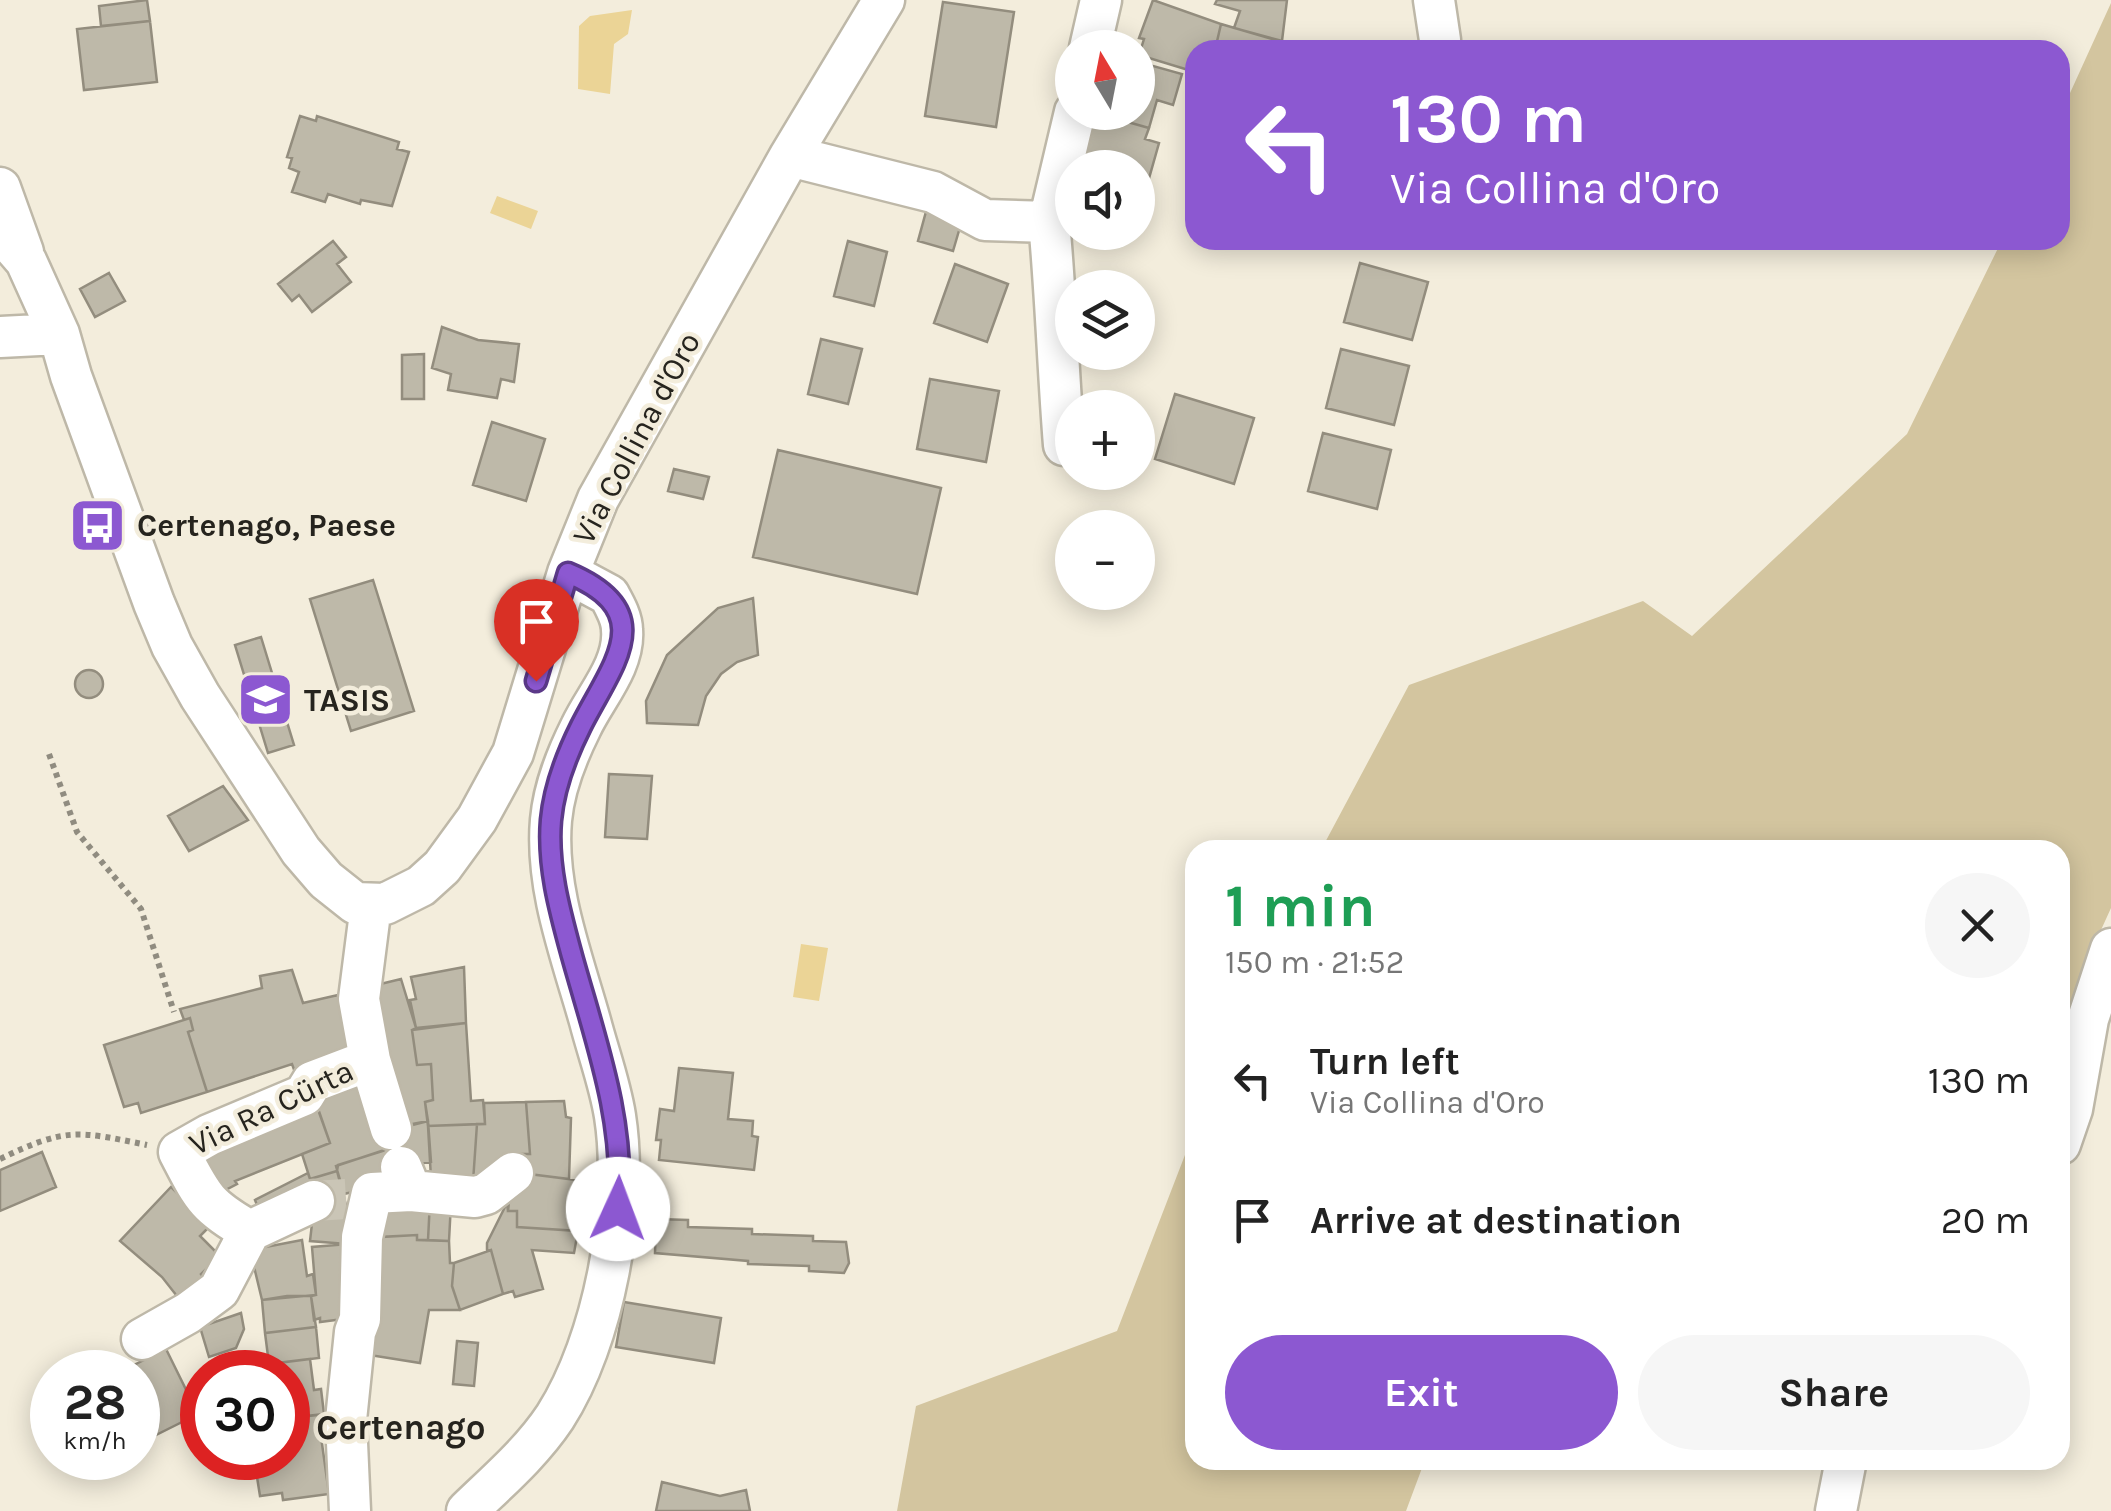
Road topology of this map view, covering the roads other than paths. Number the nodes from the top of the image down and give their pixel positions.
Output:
1 (884, 0) edge
2 (1101, 0) edge
3 (1434, 0) edge
4 (1094, 30) edge
5 (1440, 40) dead end
6 (1071, 130) edge
7 (790, 156) junction
8 (0, 188) edge
9 (1049, 222) junction
10 (13, 246) edge
11 (59, 334) junction
12 (0, 337) edge
13 (1059, 390) edge
14 (568, 573) junction
15 (371, 906) junction
16 (2111, 949) edge
17 (370, 1060) junction
18 (2070, 1115) edge
19 (512, 1174) dead end
20 (372, 1180) junction
21 (250, 1230) junction
22 (142, 1338) dead end
23 (1844, 1470) edge
24 (350, 1511) edge
25 (467, 1511) edge
26 (1836, 1511) edge

1 - 7 street, Via Collina d'Oro
2 - 4 street
3 - 5 street
6 - 9 street
7 - 9 street
7 - 14 street, Via Collina d'Oro
8 - 10 street
9 - 13 street
10 - 11 street
11 - 12 street
11 - 15 street
14 - 15 street, Via Collina d'Oro
14 - 25 street
15 - 17 street
16 - 18 street
17 - 20 street
17 - 21 street, Via Ra Cürta
19 - 20 street
20 - 21 street
20 - 24 street
21 - 22 street
23 - 26 street

